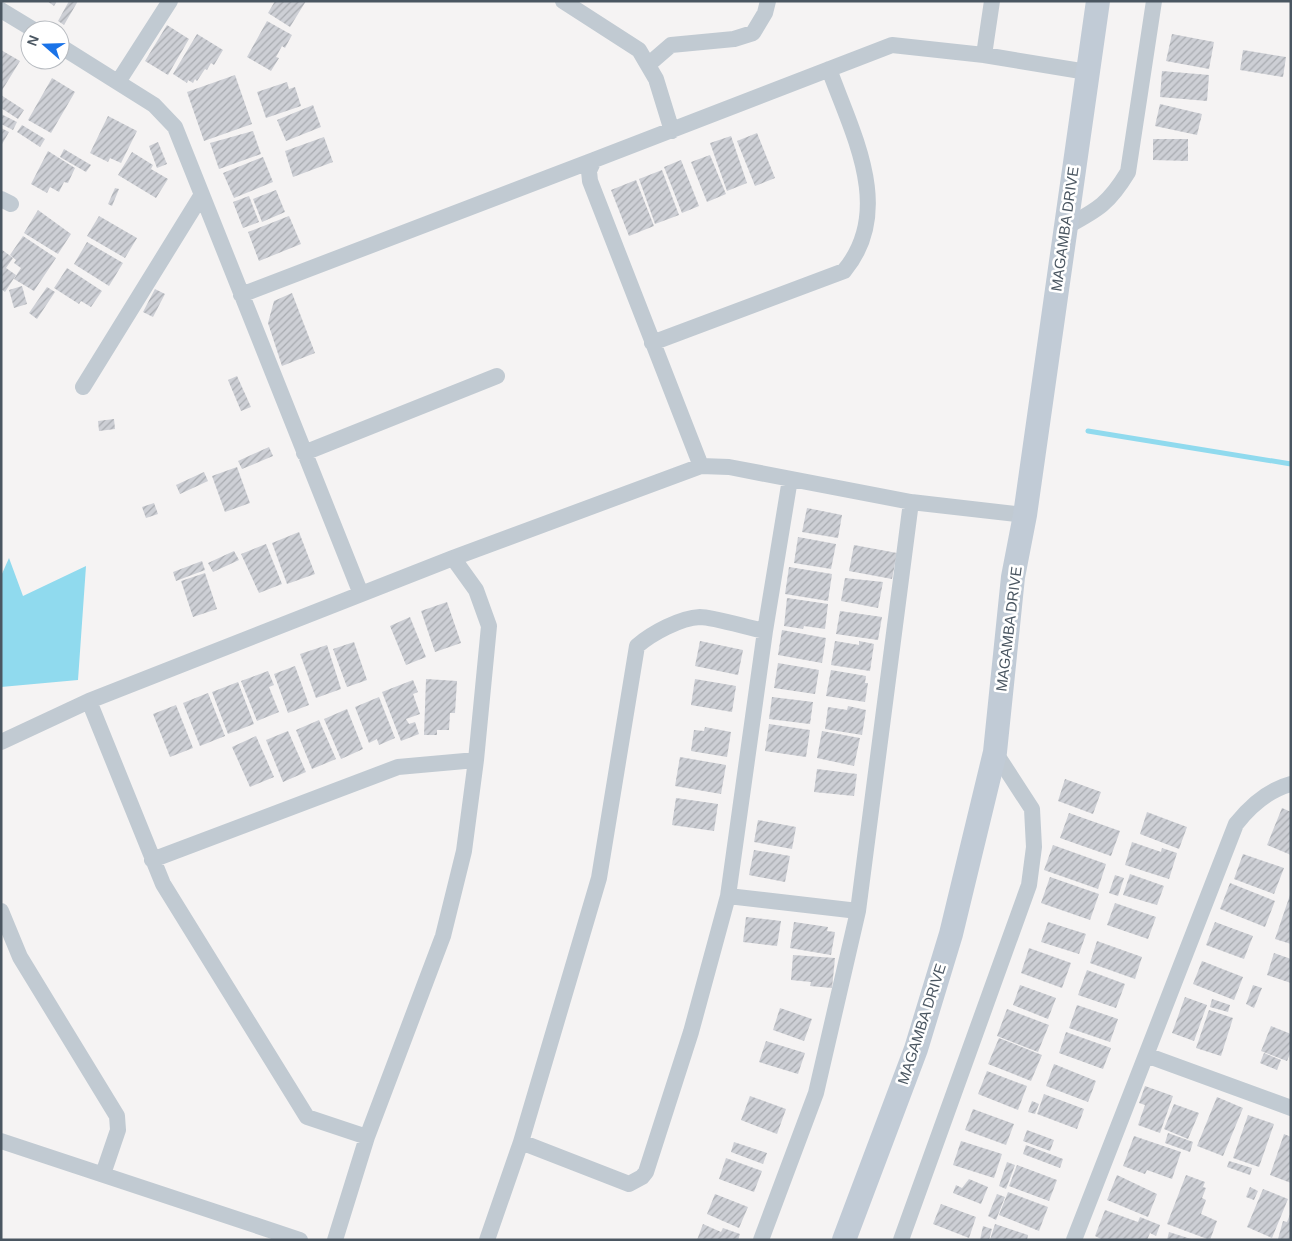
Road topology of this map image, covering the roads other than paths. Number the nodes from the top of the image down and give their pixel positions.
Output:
1 (170, 1) edge
2 (564, 1) edge
3 (768, 1) edge
4 (992, 1) edge
5 (1098, 1) edge
6 (1154, 1) edge
7 (1, 10) edge
8 (20, 22) edge
9 (70, 52) edge
10 (984, 55) junction
11 (649, 64) junction
12 (830, 69) junction
13 (1087, 72) junction
14 (118, 82) junction
15 (672, 131) junction
16 (594, 160) junction
17 (201, 196) junction
18 (1064, 228) junction
19 (240, 295) junction
20 (652, 343) junction
21 (497, 376) dead end
22 (83, 387) dead end
23 (304, 453) junction
24 (701, 466) junction
25 (790, 479) junction
26 (910, 502) junction
27 (1025, 515) junction
28 (453, 558) junction
29 (361, 594) junction
30 (765, 631) junction
31 (89, 700) junction
32 (1, 742) edge
33 (995, 752) junction
34 (476, 760) junction
35 (1291, 784) edge
36 (152, 860) junction
37 (728, 896) junction
38 (1, 911) edge
39 (858, 912) junction
40 (1146, 1055) junction
41 (1291, 1108) edge
42 (367, 1137) junction
43 (1, 1141) edge
44 (520, 1142) junction
45 (103, 1174) junction
46 (300, 1240) edge
47 (335, 1240) edge
48 (487, 1240) edge
49 (761, 1240) edge
50 (844, 1240) edge
51 (901, 1240) edge
52 (1074, 1240) edge

1 - 14 street
2 - 11 street
3 - 11 street
4 - 10 street
5 - 13 street, MAGAMBA DRIVE
6 - 18 street
7 - 8 street
9 - 14 street
10 - 12 street
10 - 13 street
11 - 15 street
12 - 15 street
12 - 20 street
13 - 18 street, MAGAMBA DRIVE
14 - 17 street
15 - 16 street
16 - 19 street
16 - 20 street
17 - 19 street
17 - 22 street
18 - 27 street, MAGAMBA DRIVE
19 - 23 street
20 - 24 street
21 - 23 street
23 - 29 street
24 - 25 street
24 - 28 street
25 - 26 street
25 - 30 street
26 - 27 street
26 - 39 street
27 - 33 street, MAGAMBA DRIVE
28 - 29 street
28 - 34 street
29 - 31 street
30 - 37 street
30 - 44 street
31 - 32 street
31 - 36 street
33 - 50 street, MAGAMBA DRIVE
33 - 51 street
34 - 36 street
34 - 42 street
35 - 40 street
36 - 42 street
37 - 39 street
37 - 44 street
38 - 45 street
39 - 49 street
40 - 41 street
40 - 52 street
42 - 47 street
43 - 45 street
44 - 48 street
45 - 46 street

